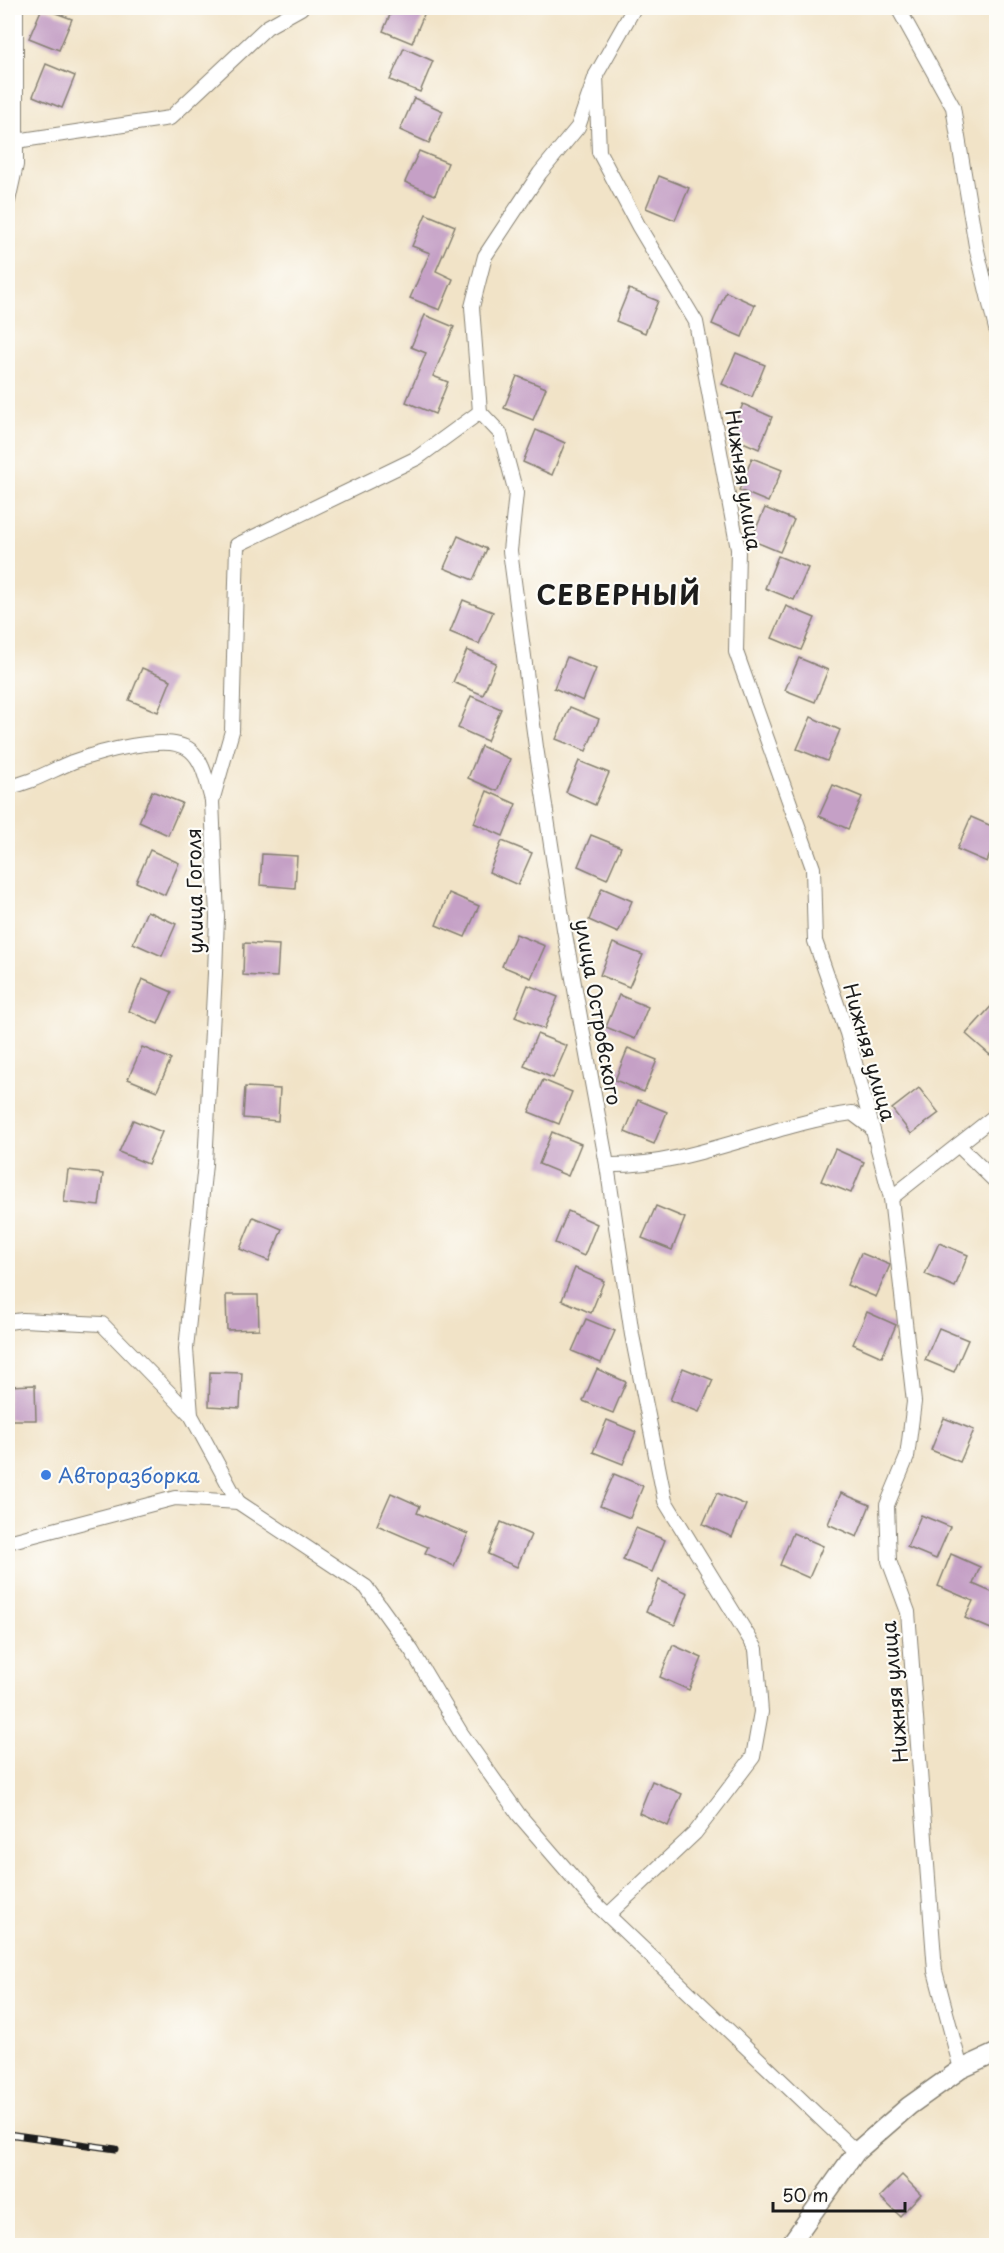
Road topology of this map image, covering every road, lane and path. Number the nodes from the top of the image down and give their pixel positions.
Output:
1 (16, 8) edge
2 (301, 8) edge
3 (634, 8) edge
4 (898, 8) edge
5 (596, 75) junction
6 (16, 141) junction
7 (8, 201) edge
8 (996, 329) edge
9 (480, 412) junction
10 (8, 787) edge
11 (212, 801) junction
12 (996, 1115) edge
13 (872, 1128) junction
14 (958, 1145) junction
15 (607, 1165) junction
16 (996, 1182) edge
17 (891, 1198) junction
18 (8, 1322) edge
19 (191, 1415) junction
20 (238, 1502) junction
21 (8, 1542) edge
22 (608, 1915) junction
23 (996, 2053) edge
24 (961, 2069) junction
25 (856, 2152) junction
26 (789, 2246) edge

1 - 6 street
2 - 6 street
3 - 5 street
4 - 8 street
5 - 9 street
5 - 13 street, Нижняя улица
6 - 7 street
9 - 11 street, улица Гоголя
9 - 15 street, улица Островского
10 - 11 street
11 - 19 street, улица Гоголя
12 - 14 street
13 - 15 street
13 - 17 street, Нижняя улица
14 - 16 street
14 - 17 street
15 - 22 street, улица Островского
17 - 24 street, Нижняя улица
18 - 19 street
19 - 20 street, улица Гоголя
20 - 21 street
20 - 22 street
22 - 25 street
23 - 24 street
24 - 25 street
25 - 26 street

